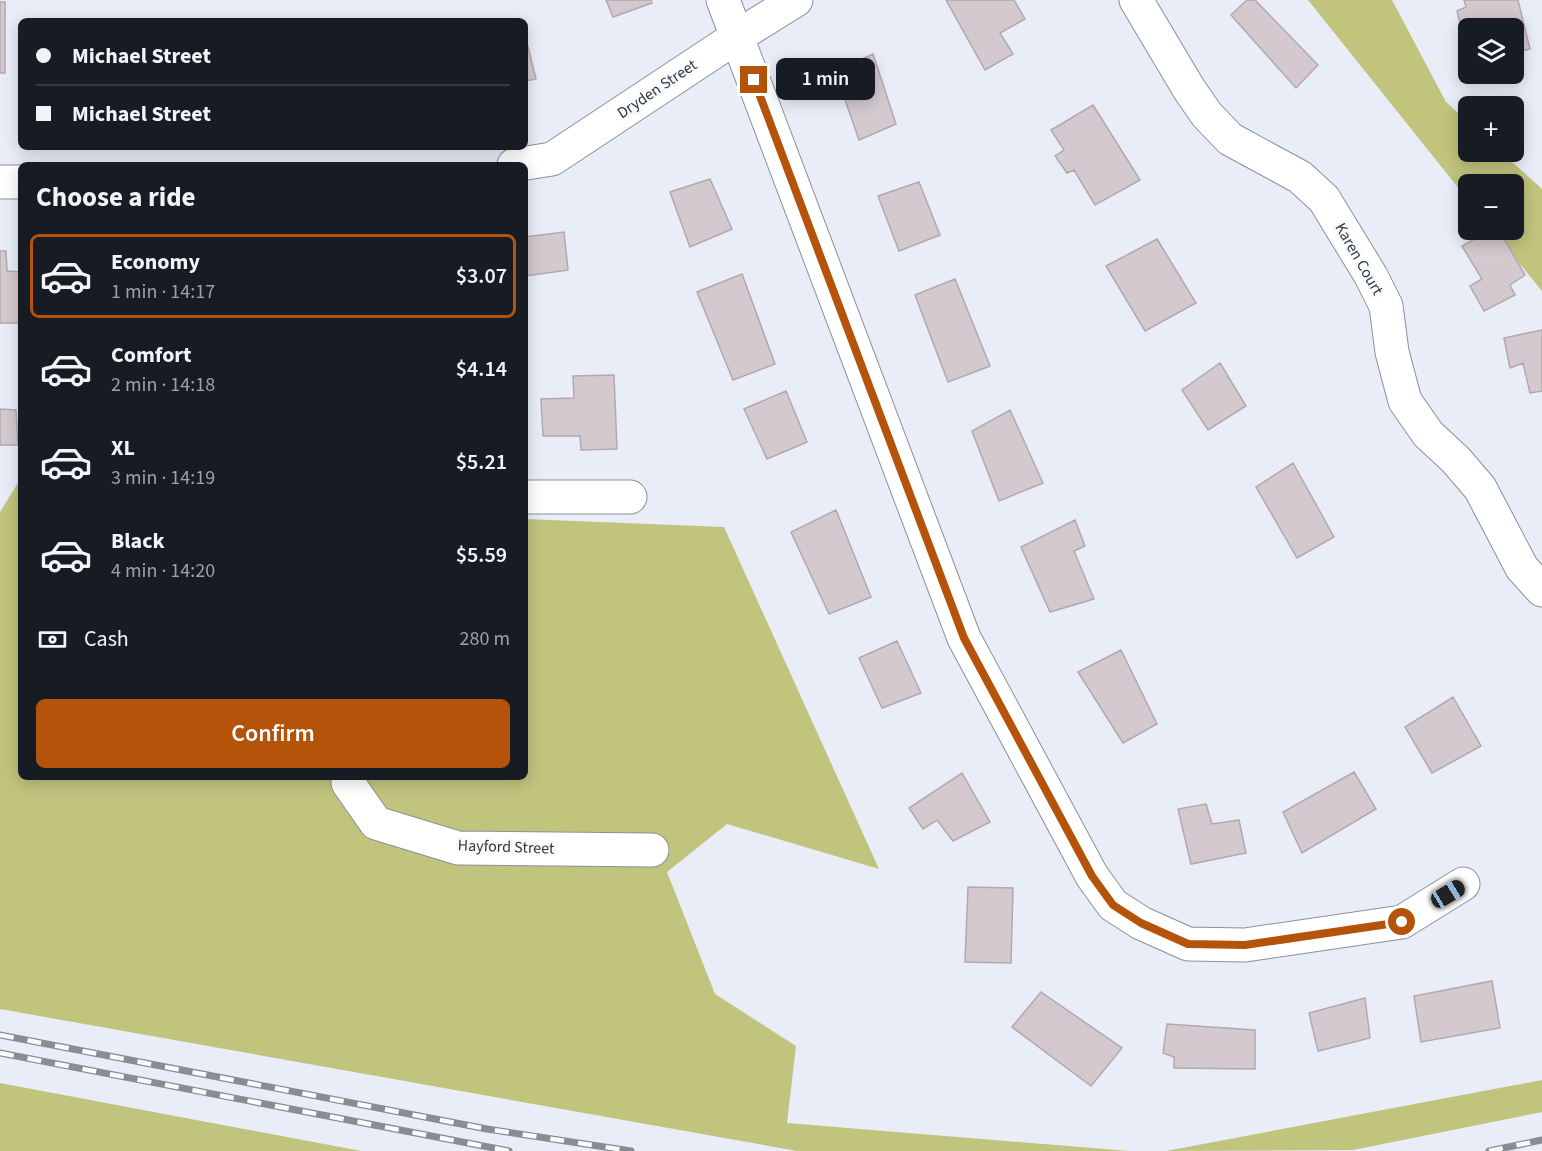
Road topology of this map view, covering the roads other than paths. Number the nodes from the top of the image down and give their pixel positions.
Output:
1 (723, 0) edge
2 (796, 0) edge
3 (1136, 0) edge
4 (738, 36) junction
5 (528, 163) edge
6 (0, 182) edge
7 (18, 182) edge
8 (528, 497) edge
9 (630, 497) dead end
10 (1542, 590) edge
11 (348, 780) edge
12 (652, 850) dead end
13 (1463, 884) dead end

1 - 4 street
2 - 4 street, Dryden Street
3 - 10 street, Karen Court
4 - 5 street, Dryden Street
4 - 13 street
6 - 7 street
8 - 9 street
11 - 12 street, Hayford Street

